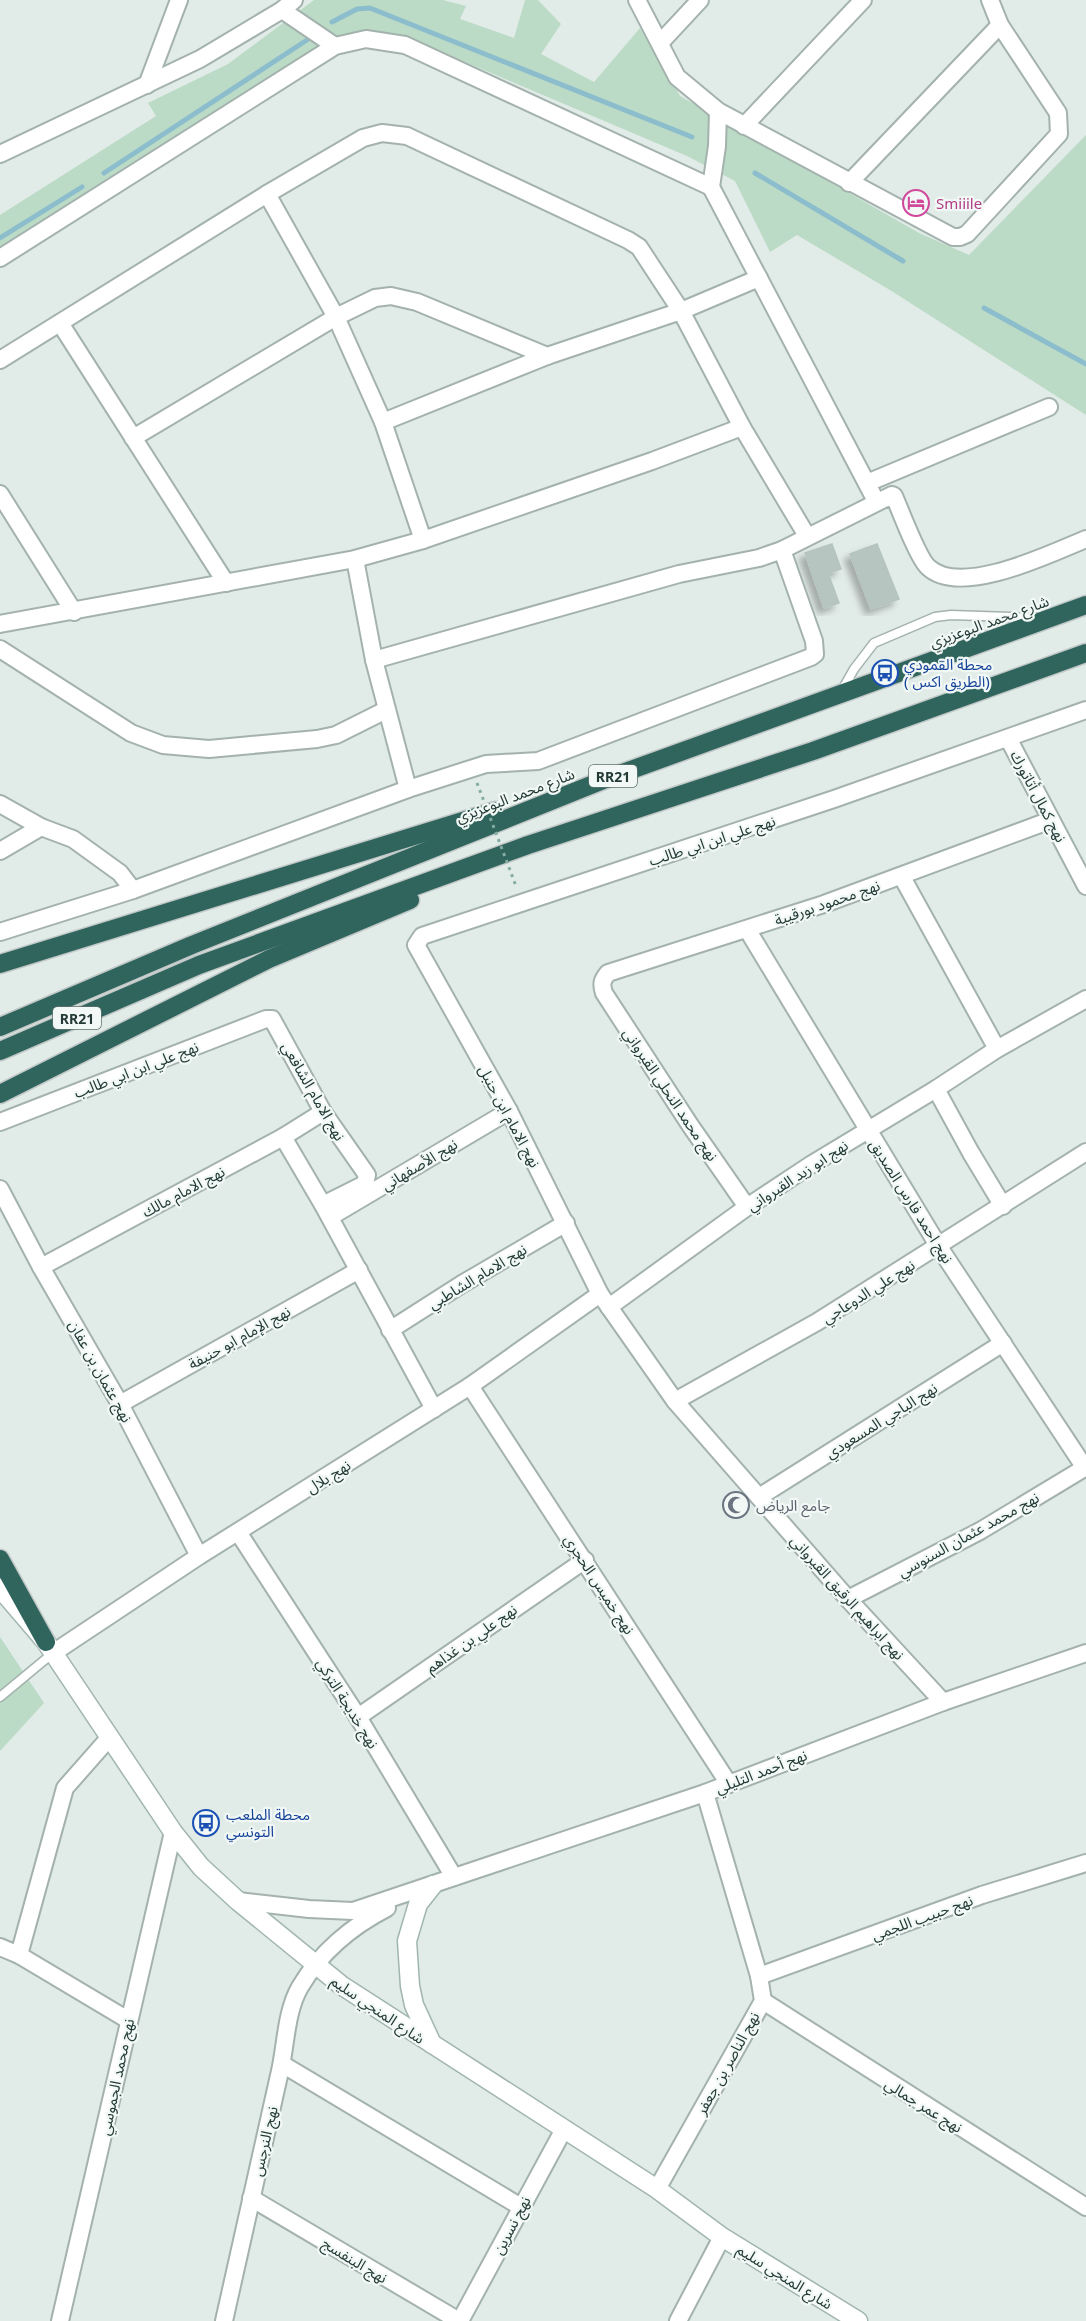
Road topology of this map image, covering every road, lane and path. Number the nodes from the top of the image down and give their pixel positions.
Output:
1 (179, 0) edge
2 (637, 0) edge
3 (700, 0) edge
4 (863, 0) edge
5 (990, 0) edge
6 (288, 5) edge
7 (999, 25) junction
8 (660, 44) junction
9 (335, 46) junction
10 (147, 85) junction
11 (718, 111) junction
12 (744, 126) junction
13 (0, 154) edge
14 (849, 183) junction
15 (711, 187) junction
16 (267, 194) junction
17 (0, 258) edge
18 (759, 278) junction
19 (681, 311) junction
20 (336, 317) junction
21 (60, 322) junction
22 (547, 356) junction
23 (0, 360) edge
24 (1049, 408) dead end
25 (383, 422) junction
26 (742, 427) junction
27 (134, 438) junction
28 (867, 483) junction
29 (0, 494) edge
30 (876, 501) junction
31 (807, 536) junction
32 (1086, 539) edge
33 (423, 540) junction
34 (782, 550) junction
35 (355, 559) junction
36 (226, 583) junction
37 (1086, 605) edge
38 (74, 612) junction
39 (1048, 619) junction
40 (0, 624) edge
41 (0, 649) edge
42 (1086, 652) edge
43 (374, 660) junction
44 (840, 693) junction
45 (386, 710) junction
46 (1086, 710) edge
47 (1008, 738) junction
48 (606, 778) junction
49 (477, 783) dead end
50 (408, 789) junction
51 (0, 804) edge
52 (1051, 819) junction
53 (41, 826) junction
54 (528, 845) junction
55 (0, 851) edge
56 (902, 877) junction
57 (516, 886) dead end
58 (1086, 886) edge
59 (132, 890) junction
60 (747, 929) junction
61 (0, 932) edge
62 (417, 941) joint
63 (0, 964) edge
64 (602, 979) joint
65 (1086, 999) edge
66 (272, 1018) joint
67 (0, 1027) edge
68 (997, 1049) junction
69 (0, 1051) edge
70 (936, 1089) junction
71 (0, 1094) edge
72 (509, 1111) junction
73 (323, 1112) junction
74 (0, 1122) edge
75 (868, 1129) junction
76 (283, 1137) junction
77 (1085, 1155) edge
78 (0, 1189) edge
79 (1004, 1206) junction
80 (747, 1207) junction
81 (326, 1211) junction
82 (566, 1223) junction
83 (939, 1247) junction
84 (41, 1267) junction
85 (359, 1270) junction
86 (605, 1300) junction
87 (390, 1330) junction
88 (1003, 1343) junction
89 (470, 1386) junction
90 (675, 1401) junction
91 (120, 1404) junction
92 (434, 1409) junction
93 (1085, 1467) edge
94 (759, 1497) junction
95 (238, 1532) junction
96 (199, 1556) junction
97 (0, 1559) edge
98 (585, 1560) junction
99 (0, 1588) edge
100 (848, 1599) junction
101 (50, 1648) junction
102 (1086, 1653) edge
103 (0, 1697) edge
104 (942, 1702) junction
105 (358, 1717) junction
106 (109, 1738) junction
107 (729, 1784) junction
108 (705, 1793) junction
109 (172, 1832) junction
110 (1086, 1863) edge
111 (454, 1877) junction
112 (433, 1885) junction
113 (238, 1901) junction
114 (0, 1947) edge
115 (19, 1955) junction
116 (314, 1965) junction
117 (759, 1976) junction
118 (763, 2001) junction
119 (128, 2020) junction
120 (433, 2046) junction
121 (282, 2064) junction
122 (564, 2129) junction
123 (657, 2188) junction
124 (251, 2198) junction
125 (520, 2207) junction
126 (1086, 2207) edge
127 (722, 2237) junction
128 (60, 2321) edge
129 (224, 2321) edge
130 (460, 2321) edge
131 (678, 2321) edge
132 (858, 2321) edge

1 - 10 street
2 - 8 street
3 - 8 street
4 - 12 street
5 - 7 street
6 - 9 street
6 - 10 street
7 - 14 street
7 - 14 street
8 - 11 street
9 - 15 street
9 - 17 street
10 - 13 street
11 - 12 street
11 - 15 street
12 - 14 street
15 - 18 street
16 - 19 street
16 - 20 street
16 - 21 street
18 - 19 street
18 - 28 street
19 - 22 street
19 - 26 street
20 - 22 street
20 - 25 street
20 - 27 street
21 - 23 street
21 - 27 street
22 - 25 street
24 - 28 street
25 - 33 street
26 - 31 street
26 - 33 street
27 - 36 street
28 - 30 street
29 - 38 street
30 - 31 street
30 - 32 street
31 - 34 street
33 - 35 street
34 - 43 street
34 - 50 street
35 - 36 street
35 - 43 street
36 - 38 street
37 - 39 highway, شارع محمد البوعزيزي / RR21
38 - 40 street
39 - 44 highway, شارع محمد البوعزيزي / RR21
39 - 44 lane
41 - 45 street
42 - 54 highway, RR21
43 - 45 street
44 - 48 highway, شارع محمد البوعزيزي / RR21
45 - 50 street
46 - 47 street, نهج علي ابن ابي طالب
47 - 52 street, نهج كمال أتاتورك
47 - 62 street, نهج علي ابن ابي طالب
48 - 63 highway
48 - 67 highway, شارع محمد البوعزيزي / RR21
49 - 57 path, bridge
50 - 59 street
51 - 53 street
52 - 56 street, نهج محمود بورقيبة
52 - 58 street, نهج كمال أتاتورك
53 - 55 street
53 - 59 street
54 - 69 highway, RR21
54 - 71 highway
56 - 60 street, نهج محمود بورقيبة
56 - 68 street
59 - 61 street
60 - 64 street, نهج محمود بورقيبة
60 - 75 street, نهج احمد فارس الصديق
62 - 72 street, نهج الامام ابن حنبل
64 - 80 street, نهج محمد النحلي القيرواني
65 - 68 street, نهج ابو زيد القيرواني
66 - 73 street, نهج الامام الشافعي
66 - 74 street, نهج علي ابن ابي طالب
68 - 70 street, نهج ابو زيد القيرواني
70 - 75 street, نهج ابو زيد القيرواني
70 - 79 street
72 - 81 street, نهج الأصفهاني
72 - 82 street, نهج الامام ابن حنبل
73 - 76 street, نهج الامام مالك
73 - 81 street, نهج الامام الشافعي
75 - 80 street, نهج ابو زيد القيرواني
75 - 83 street, نهج احمد فارس الصديق
76 - 81 street
76 - 84 street, نهج الامام مالك
77 - 79 street, نهج علي الدوعاجي
78 - 84 street, نهج عثمان بن عفان
79 - 83 street, نهج علي الدوعاجي
80 - 86 street, نهج ابو زيد القيرواني
81 - 85 street
82 - 86 street, نهج الامام ابن حنبل
82 - 87 street, نهج الامام الشاطبي
83 - 88 street, نهج احمد فارس الصديق
83 - 90 street, نهج علي الدوعاجي
84 - 91 street, نهج عثمان بن عفان
85 - 87 street
85 - 91 street, نهج الإمام ابو حنيفة
86 - 89 street, نهج بلال
86 - 90 street, نهج ابراهيم الرقيق القيرواني
87 - 92 street
88 - 93 street, نهج احمد فارس الصديق
88 - 94 street, نهج الباجي المسعودي
89 - 92 street, نهج بلال
89 - 98 street, نهج خميس الحجري
90 - 94 street, نهج ابراهيم الرقيق القيرواني
91 - 96 street, نهج عثمان بن عفان
92 - 95 street, نهج بلال
93 - 100 street, نهج محمد عثمان السنوسي
94 - 100 street, نهج ابراهيم الرقيق القيرواني
95 - 96 street, نهج بلال
95 - 105 street, نهج خديجة التركي
96 - 101 street, نهج بلال
97 - 101 highway
98 - 105 street, نهج علي بن غذاهم
98 - 107 street, نهج خميس الحجري
99 - 101 main road, شارع المنجي سليم
100 - 104 street, نهج ابراهيم الرقيق القيرواني
101 - 103 lane
101 - 106 main road, شارع المنجي سليم
102 - 104 street, نهج أحمد التليلي
104 - 107 street, نهج أحمد التليلي
105 - 111 street, نهج خديجة التركي
106 - 109 main road, شارع المنجي سليم
106 - 115 street
107 - 108 street, نهج أحمد التليلي
108 - 111 street, نهج أحمد التليلي
108 - 117 street, نهج الناصر بن جعفر
109 - 113 main road, شارع المنجي سليم
109 - 119 street, نهج محمد الجموسي
110 - 117 street, نهج حبيب اللجمي
111 - 112 street, نهج أحمد التليلي
112 - 113 street, نهج أحمد التليلي
112 - 116 street, نهج أحمد التليلي
112 - 120 main road
113 - 116 main road, شارع المنجي سليم
114 - 115 street
115 - 119 street
116 - 120 main road, شارع المنجي سليم
116 - 121 street, نهج النرجس
117 - 118 street, نهج الناصر بن جعفر
118 - 123 street, نهج الناصر بن جعفر
118 - 126 street, نهج عمر جمالي
119 - 128 street, نهج محمد الجموسي
120 - 122 main road, شارع المنجي سليم
121 - 124 street, نهج النرجس
121 - 125 street
122 - 123 main road, شارع المنجي سليم
122 - 125 street, نهج نسرين
123 - 127 main road, شارع المنجي سليم
124 - 129 street, نهج النرجس
124 - 130 street, نهج البنفسج
125 - 130 street, نهج نسرين
127 - 131 street
127 - 132 main road, شارع المنجي سليم

